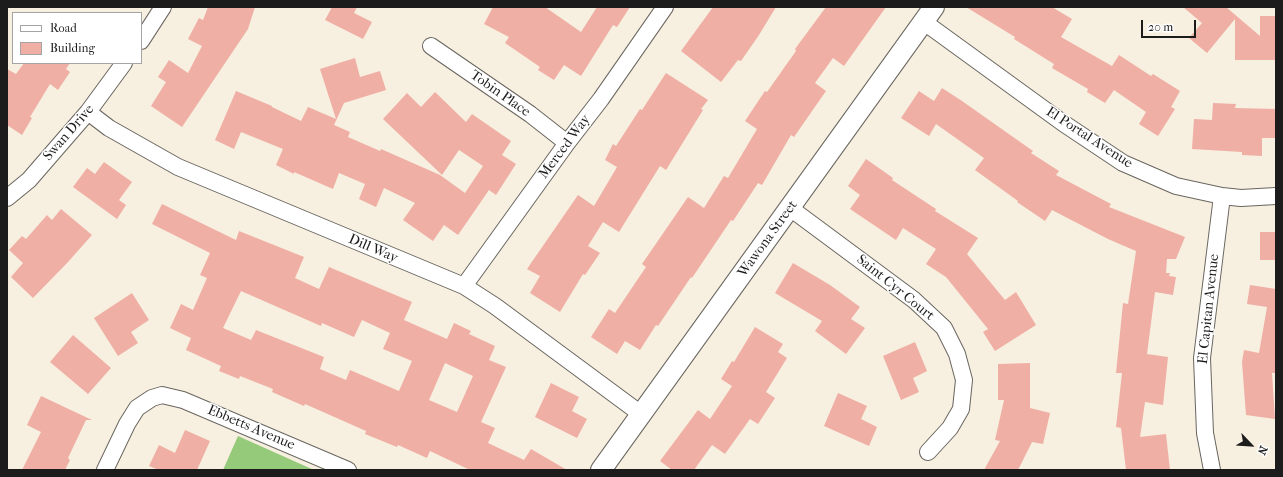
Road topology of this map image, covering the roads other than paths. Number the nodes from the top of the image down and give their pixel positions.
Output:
1 (163, 7) edge
2 (665, 7) edge
3 (929, 14) edge
4 (142, 39) edge
5 (431, 46) dead end
6 (123, 64) edge
7 (88, 112) junction
8 (567, 143) junction
9 (1222, 196) junction
10 (1276, 196) edge
11 (7, 198) edge
12 (790, 208) junction
13 (464, 286) junction
14 (641, 414) junction
15 (928, 452) dead end
16 (105, 470) edge
17 (348, 470) edge
18 (602, 470) edge
19 (1212, 470) edge

1 - 4 street
2 - 8 street, Merced Way
3 - 9 street, El Portal Avenue
3 - 12 street, Wawona Street
5 - 8 street, Tobin Place
6 - 7 street, Swan Drive
7 - 11 street, Swan Drive
7 - 13 street, Dill Way
8 - 13 street, Merced Way
9 - 10 street, El Portal Avenue
9 - 19 street, El Capitan Avenue
12 - 14 street, Wawona Street
12 - 15 street, Saint Cyr Court
13 - 14 street, Dill Way
14 - 18 street, Wawona Street
16 - 17 street, Ebbetts Avenue

